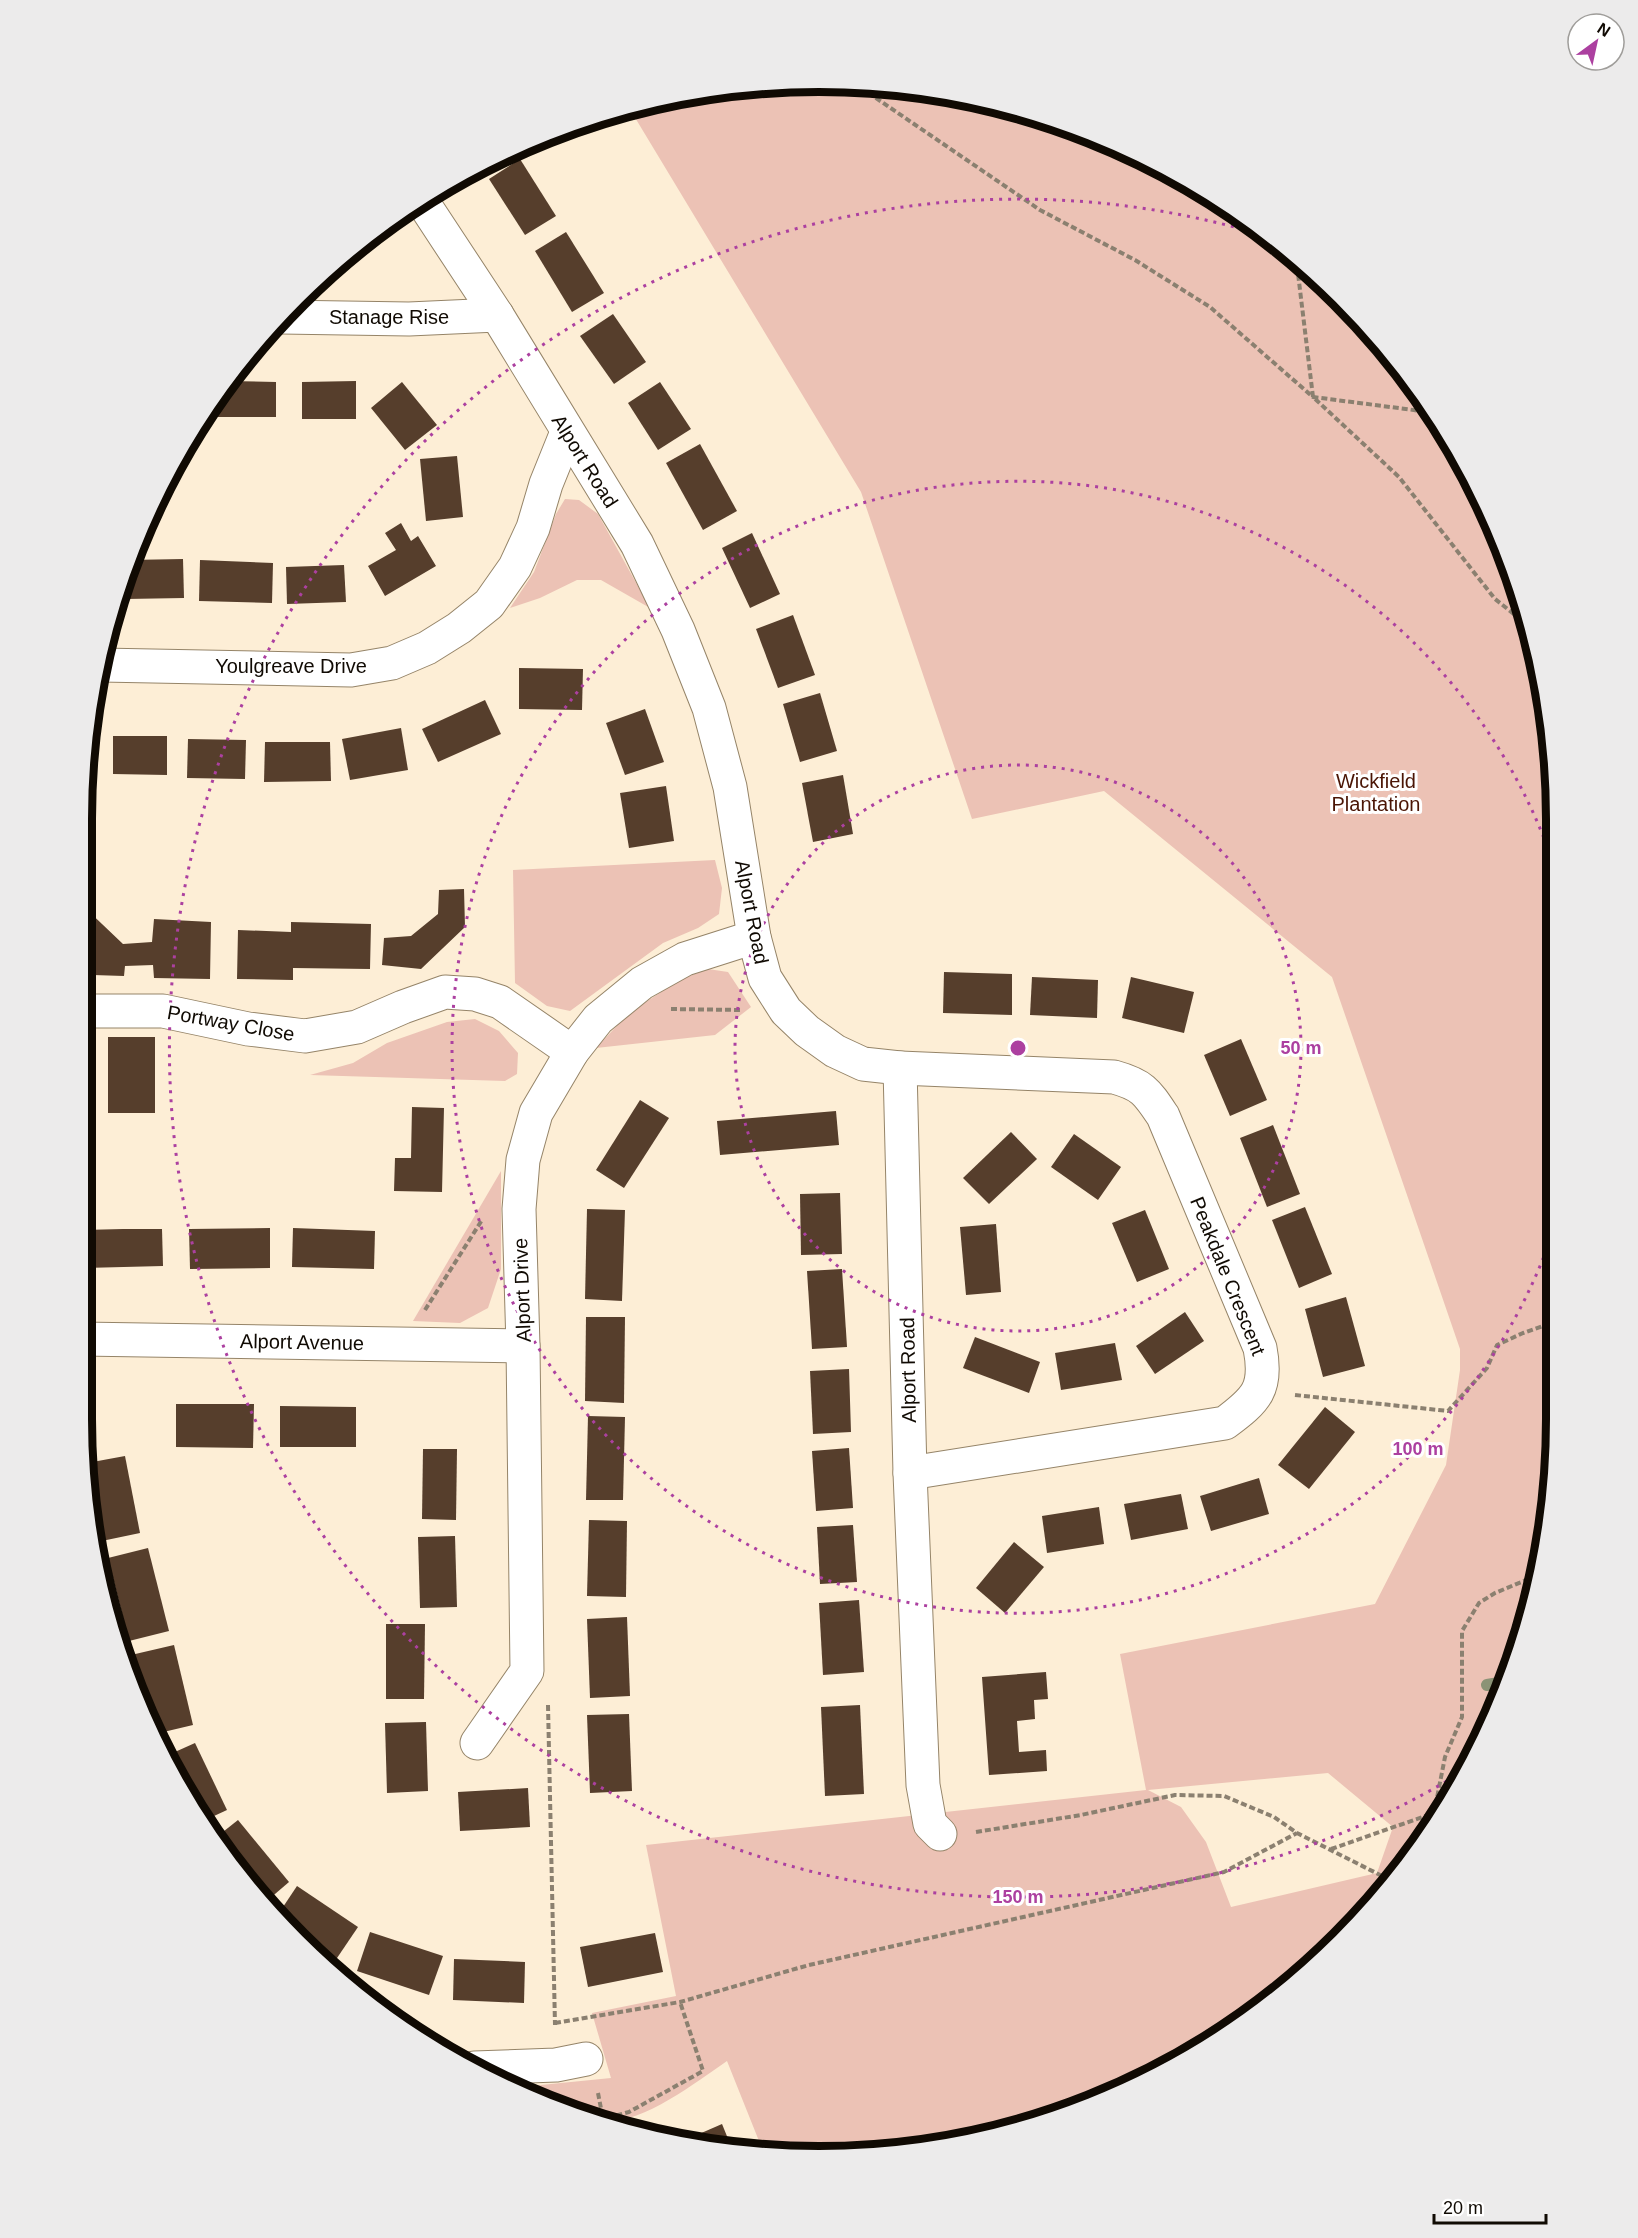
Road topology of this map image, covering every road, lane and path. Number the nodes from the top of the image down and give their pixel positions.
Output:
1 (867, 93) edge
2 (426, 207) edge
3 (1298, 271) edge
4 (497, 315) junction
5 (293, 317) edge
6 (1312, 397) junction
7 (1421, 411) edge
8 (567, 432) junction
9 (1518, 617) edge
10 (108, 665) edge
11 (753, 937) junction
12 (668, 1009) dead end
13 (92, 1011) edge
14 (786, 1011) junction
15 (572, 1052) junction
16 (900, 1068) junction
17 (483, 1218) dead end
18 (1546, 1325) edge
19 (92, 1340) edge
20 (404, 1343) junction
21 (523, 1346) junction
22 (1288, 1395) dead end
23 (910, 1473) junction
24 (1529, 1579) edge
25 (527, 1671) junction
26 (477, 1743) dead end
27 (1436, 1804) edge
28 (1429, 1815) edge
29 (1297, 1833) junction
30 (940, 1834) joint
31 (1330, 1850) junction
32 (1384, 1877) edge
33 (680, 2002) junction
34 (555, 2023) junction
35 (571, 2062) joint
36 (489, 2067) edge
37 (613, 2116) edge

1 - 6 path
2 - 4 street, Alport Road
3 - 6 path
4 - 5 street, Stanage Rise
4 - 8 street, Alport Road
6 - 7 path
6 - 9 path
8 - 10 street, Youlgreave Drive
8 - 11 street, Alport Road
11 - 14 street, Alport Road
11 - 15 street, Alport Drive
12 - 14 path
13 - 15 street, Portway Close
14 - 16 street, Alport Road
15 - 21 street, Alport Drive
16 - 23 street, Alport Road
16 - 23 street, Peakdale Crescent
17 - 20 path
18 - 22 path
19 - 20 street, Alport Avenue
20 - 21 street, Alport Avenue
21 - 25 street, Alport Drive
23 - 30 street, Alport Road
24 - 27 path
25 - 26 street
25 - 34 path
28 - 31 path
29 - 30 path
29 - 31 path
29 - 33 path
31 - 32 path
33 - 34 path
33 - 37 path
34 - 35 path
35 - 36 street

